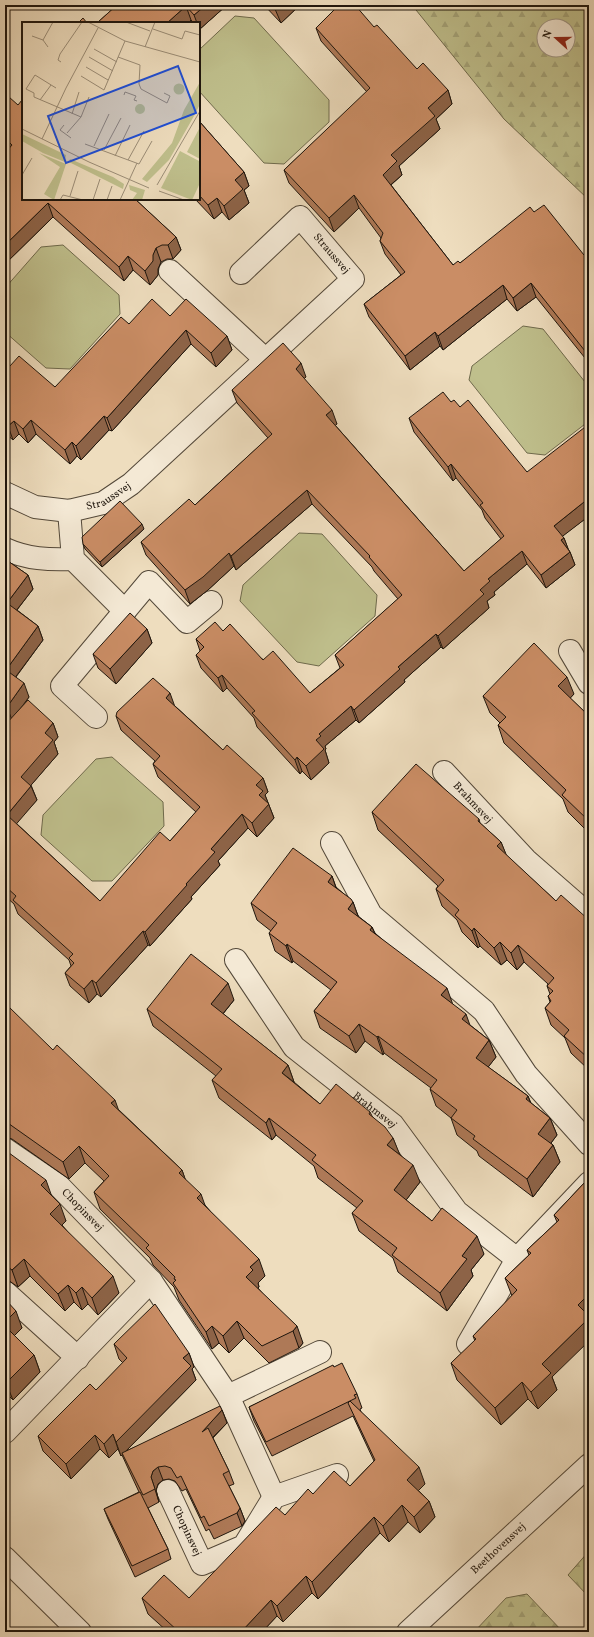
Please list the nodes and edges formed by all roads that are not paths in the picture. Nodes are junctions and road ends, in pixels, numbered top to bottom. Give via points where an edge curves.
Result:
1 (170, 271) dead end
2 (241, 273) dead end
3 (266, 360) junction
4 (5, 493) edge
5 (69, 511) junction
6 (5, 549) edge
7 (73, 559) junction
8 (211, 602) dead end
9 (125, 611) junction
10 (570, 651) dead end
11 (589, 683) edge
12 (96, 717) dead end
13 (444, 772) dead end
14 (332, 844) dead end
15 (589, 915) edge
16 (236, 960) dead end
17 (589, 1144) edge
18 (5, 1149) edge
19 (589, 1183) edge
20 (516, 1259) junction
21 (151, 1281) junction
22 (5, 1292) edge
23 (468, 1344) edge
24 (320, 1352) dead end
25 (78, 1358) junction
26 (228, 1396) junction
27 (5, 1432) edge
28 (589, 1465) edge
29 (337, 1475) edge
30 (168, 1491) dead end
31 (274, 1497) junction
32 (5, 1558) edge
33 (80, 1632) edge
34 (408, 1632) edge

1 - 3 street
2 - 3 street, Straussvej via 300,217 353,279
3 - 5 street, Straussvej via 131,484 103,503
4 - 5 street, Straussvej via 35,507
5 - 7 street, Straussvej
6 - 7 street via 28,557 50,560
7 - 9 street
8 - 9 street via 187,622 149,582
9 - 12 street via 62,686
10 - 11 street
13 - 15 street, Brahmsvej via 526,860
14 - 17 street via 371,915 484,1011 526,1074
16 - 20 street, Brahmsvej via 294,1047 393,1125 457,1212
18 - 21 street, Chopinsvej via 58,1186
19 - 20 street
20 - 23 street
21 - 25 street
21 - 26 street, Chopinsvej
22 - 25 street
24 - 26 street
25 - 27 street
26 - 31 street, Chopinsvej
28 - 34 street, Beethovensvej
29 - 31 street
30 - 31 street, Chopinsvej via 202,1564 244,1546
32 - 33 street

